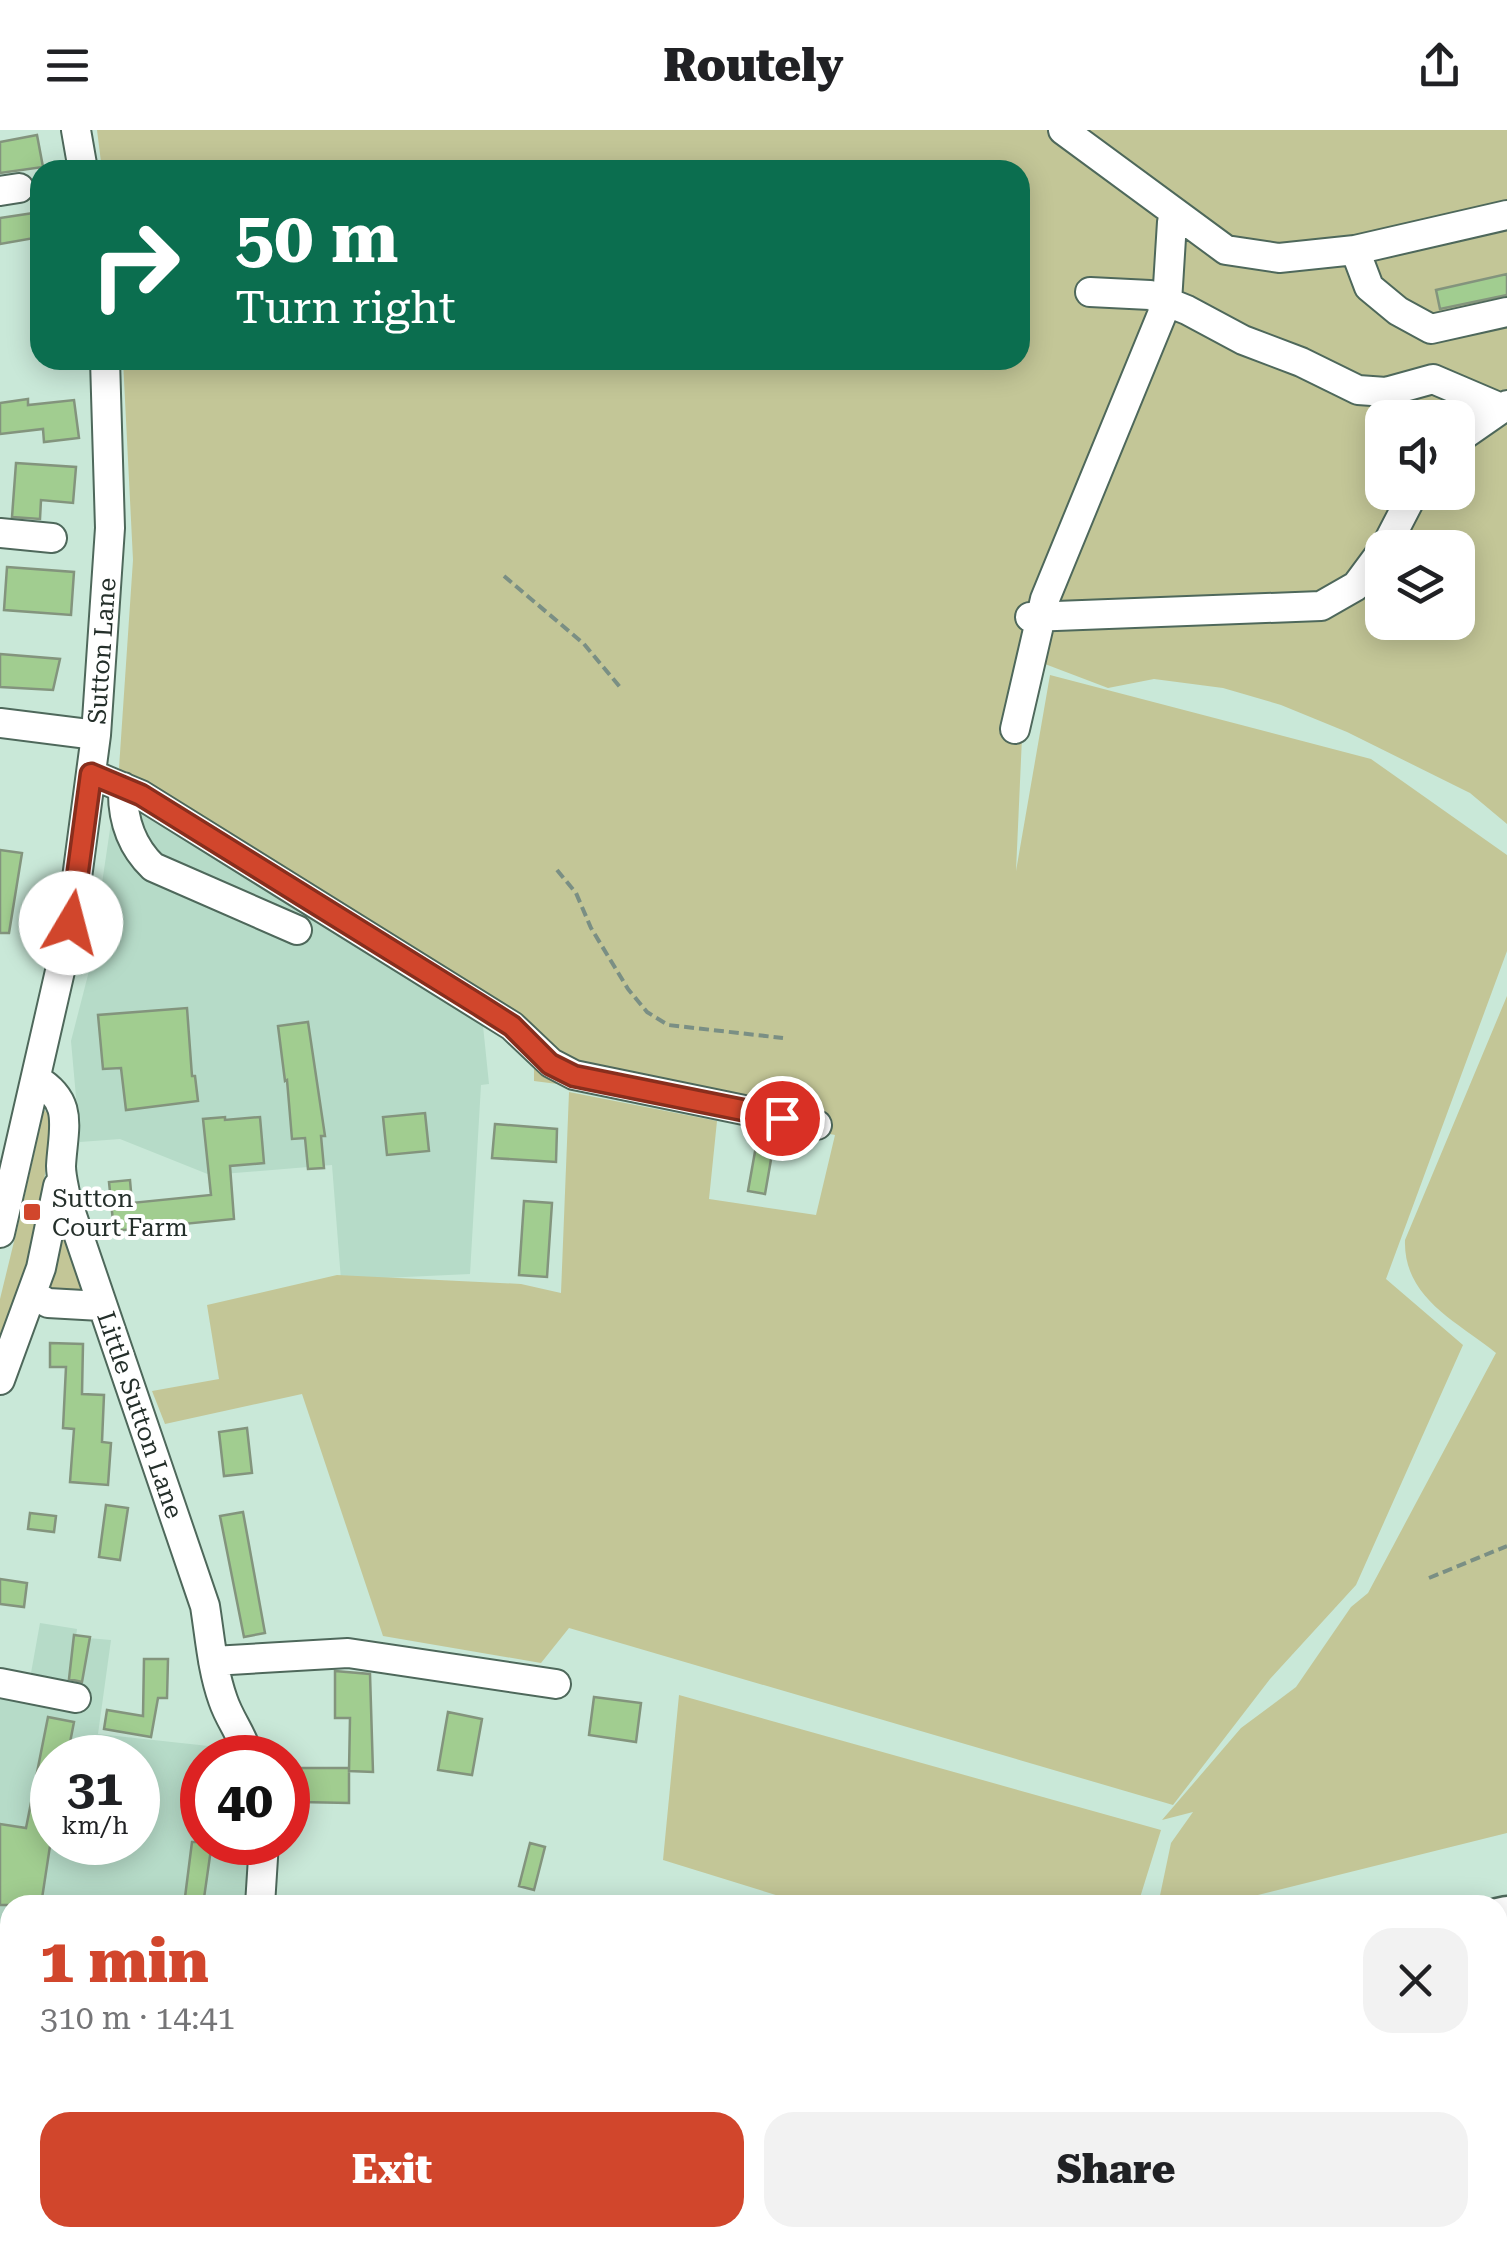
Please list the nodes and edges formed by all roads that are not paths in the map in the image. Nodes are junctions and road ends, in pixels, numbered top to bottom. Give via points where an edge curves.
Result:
1 (76, 130) edge
2 (1063, 130) edge
3 (81, 160) edge
4 (1507, 215) edge
5 (1172, 222) dead end
6 (1355, 250) junction
7 (1090, 292) dead end
8 (1167, 302) junction
9 (1507, 312) edge
10 (104, 370) edge
11 (1504, 407) edge
12 (1475, 427) edge
13 (0, 533) edge
14 (52, 538) dead end
15 (1365, 574) edge
16 (1035, 616) junction
17 (0, 723) edge
18 (1016, 728) dead end
19 (96, 735) junction
20 (91, 774) junction
21 (123, 787) junction
22 (296, 930) dead end
23 (36, 1079) junction
24 (817, 1125) dead end
25 (60, 1169) junction
26 (0, 1233) edge
27 (32, 1295) junction
28 (101, 1306) junction
29 (0, 1380) edge
30 (213, 1661) junction
31 (0, 1684) edge
32 (556, 1684) dead end
33 (76, 1698) dead end
34 (242, 1735) edge
35 (263, 1865) edge
36 (261, 1895) edge

1 - 3 street
2 - 6 street via 1226,250 1279,258
4 - 6 street
5 - 8 street
6 - 9 street via 1370,286 1430,329
7 - 8 street
8 - 11 street via 1358,390 1386,392 1434,379
8 - 16 street
10 - 19 street, Sutton Lane via 110,528
11 - 12 street
13 - 14 street
15 - 16 street via 1320,606
16 - 18 street
17 - 19 street
19 - 20 street, Sutton Lane
20 - 21 street
20 - 23 street, Sutton Lane via 71,923
21 - 22 street via 122,812 138,852 153,866
21 - 24 street via 512,1026 550,1064 574,1076
23 - 25 street, Little Sutton Lane via 63,1108
23 - 26 street, Sutton Lane
25 - 27 street
25 - 28 street, Little Sutton Lane
27 - 28 street via 48,1303
27 - 29 street
28 - 30 street, Little Sutton Lane via 206,1606
30 - 32 street via 348,1653
30 - 34 street, Little Sutton Lane
31 - 33 street
35 - 36 street

